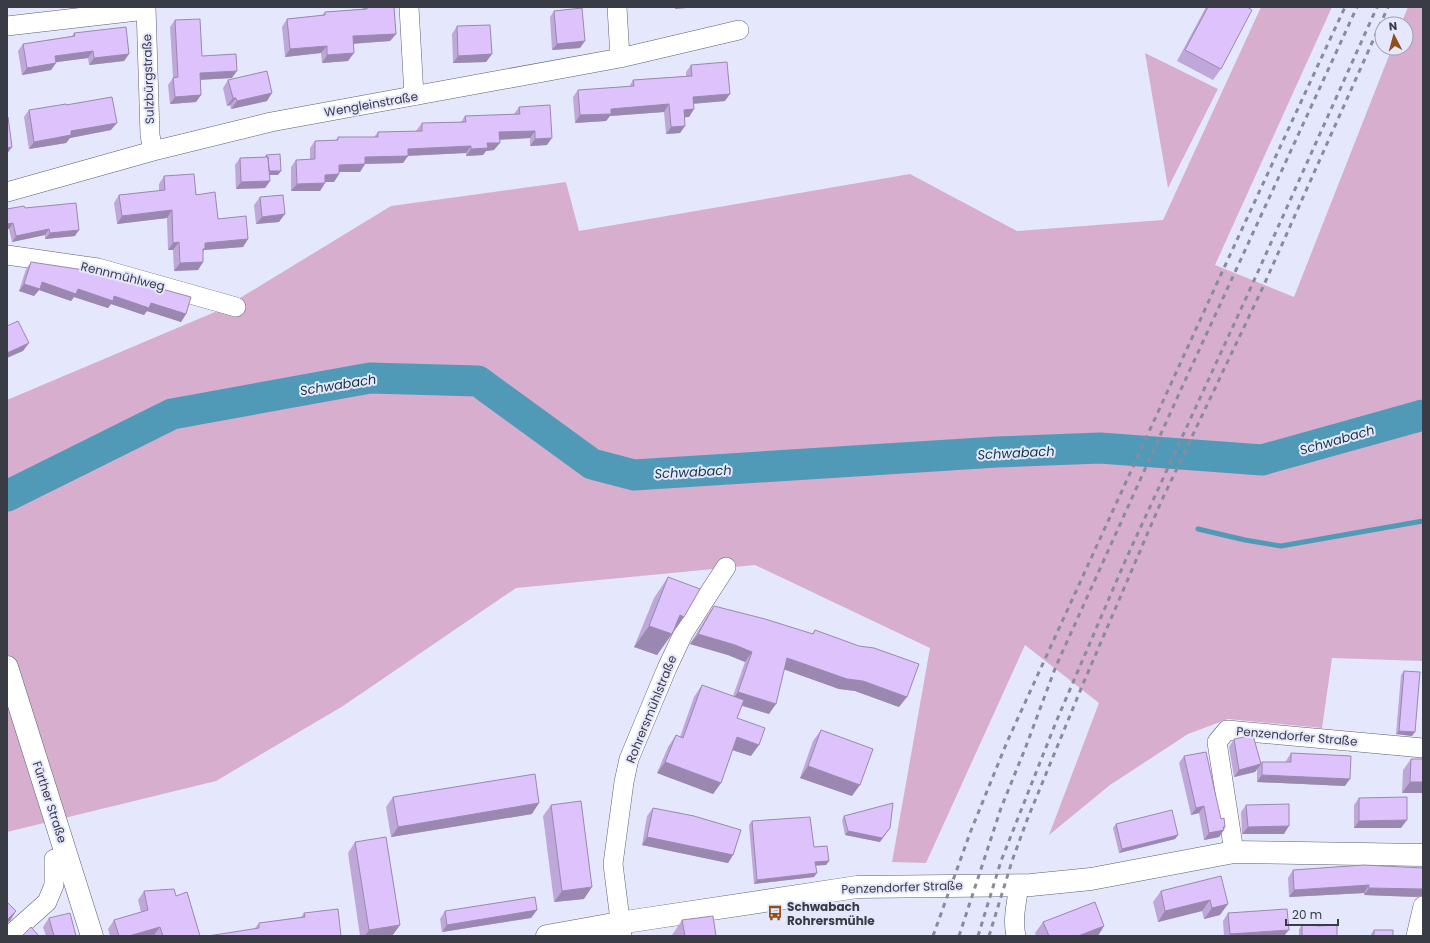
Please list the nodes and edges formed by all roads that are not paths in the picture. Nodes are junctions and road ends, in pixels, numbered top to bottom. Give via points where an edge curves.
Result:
1 (409, 7) edge
2 (618, 7) edge
3 (146, 8) edge
4 (7, 26) edge
5 (739, 30) dead end
6 (620, 58) junction
7 (414, 96) junction
8 (153, 151) junction
9 (7, 192) edge
10 (7, 255) edge
11 (236, 307) dead end
12 (726, 567) dead end
13 (7, 667) edge
14 (1423, 748) edge
15 (1234, 852) junction
16 (1423, 855) edge
17 (54, 859) dead end
18 (1019, 885) junction
19 (1423, 906) edge
20 (620, 930) edge
21 (9, 936) edge
22 (92, 936) edge
23 (547, 936) edge
24 (1016, 936) edge
25 (1416, 936) edge

1 - 7 street
2 - 6 street
3 - 4 street
3 - 8 street, Sulzbürgstraße via 150,135
5 - 6 street, Wengleinstraße
6 - 7 street, Wengleinstraße
7 - 8 street, Wengleinstraße via 271,122
8 - 9 street, Wengleinstraße
10 - 11 street, Rennmühlweg via 98,268
12 - 20 street, Rohrersmühlstraße via 684,632 629,759 613,864
13 - 22 main road, Fürther Straße
14 - 15 street, Penzendorfer Straße via 1227,730 1217,742
15 - 16 main road, Penzendorfer Straße
15 - 18 main road, Penzendorfer Straße via 1091,879
17 - 21 street via 54,885 47,902
18 - 20 main road, Penzendorfer Straße via 857,887
18 - 24 street via 1015,911
19 - 25 street
20 - 23 main road, Penzendorfer Straße

